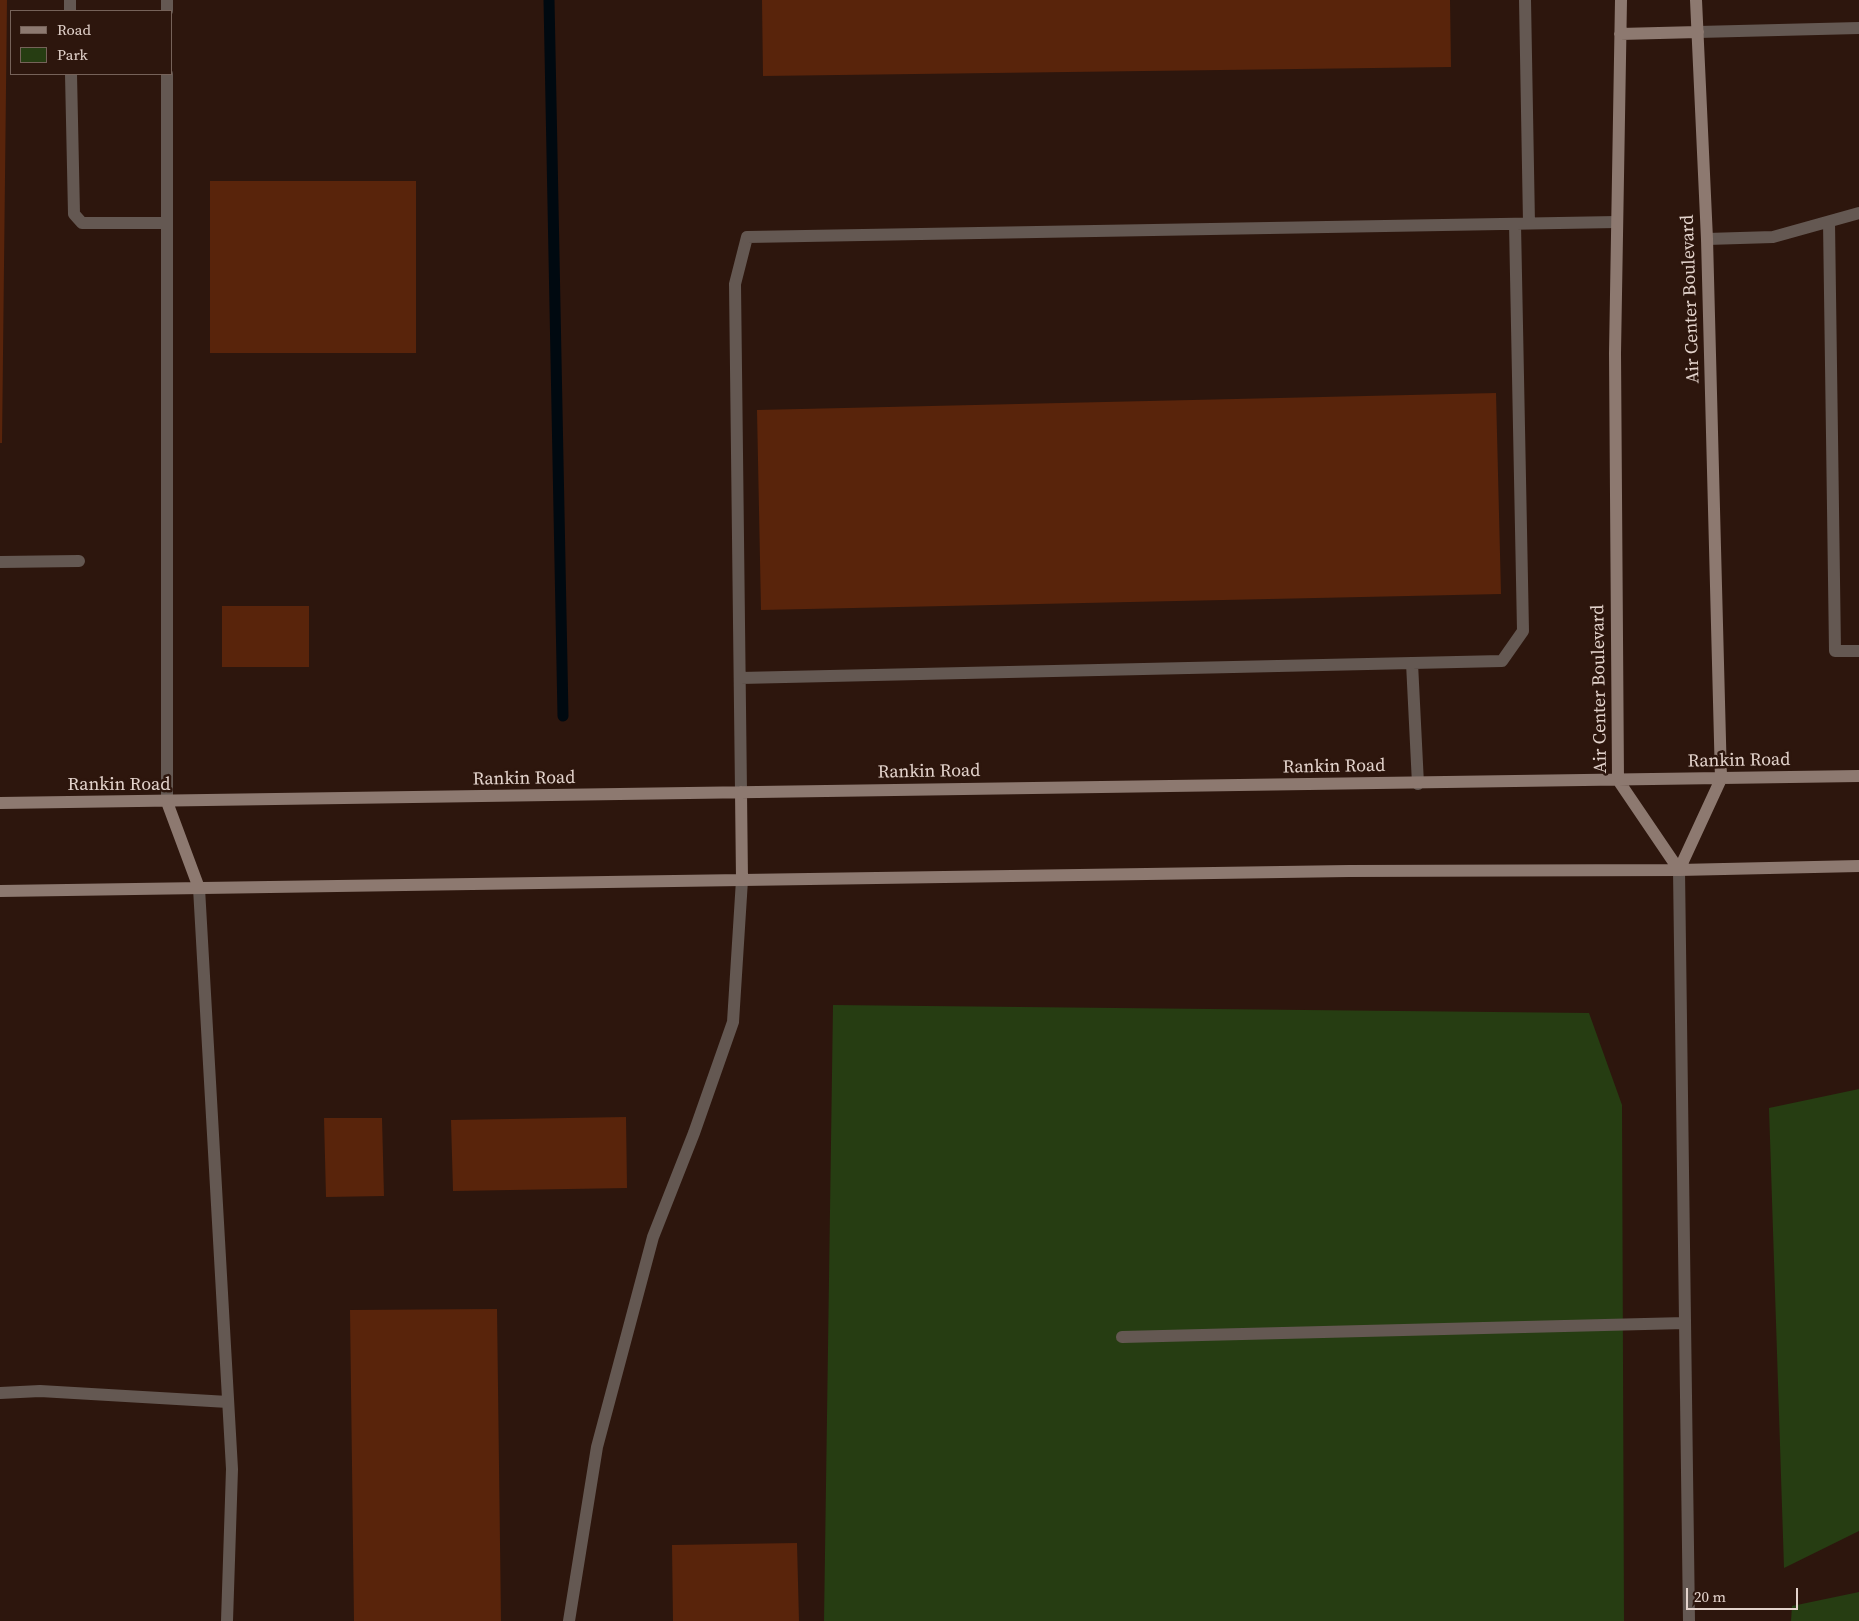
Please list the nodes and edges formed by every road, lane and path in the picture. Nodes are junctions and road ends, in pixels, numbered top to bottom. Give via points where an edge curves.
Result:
1 (1525, 0) edge
2 (1621, 0) edge
3 (1696, 0) edge
4 (1859, 28) edge
5 (1698, 32) junction
6 (1620, 34) junction
7 (71, 75) edge
8 (166, 75) edge
9 (1859, 212) edge
10 (1617, 222) junction
11 (1829, 222) junction
12 (166, 223) junction
13 (1529, 223) junction
14 (1515, 224) junction
15 (1707, 239) junction
16 (79, 561) dead end
17 (0, 562) edge
18 (1859, 650) edge
19 (1412, 663) junction
20 (740, 678) junction
21 (1859, 776) edge
22 (1721, 778) junction
23 (1618, 780) junction
24 (1418, 784) junction
25 (741, 792) junction
26 (167, 802) junction
27 (0, 804) edge
28 (1859, 866) edge
29 (1679, 870) junction
30 (742, 880) junction
31 (199, 888) junction
32 (0, 891) edge
33 (1685, 1323) junction
34 (1122, 1337) dead end
35 (0, 1393) edge
36 (228, 1402) junction
37 (227, 1621) edge
38 (569, 1621) edge
39 (1690, 1621) edge

1 - 13 lane
2 - 6 main road, Air Center Boulevard
3 - 5 main road, Air Center Boulevard
4 - 5 lane
5 - 6 main road
5 - 15 main road, Air Center Boulevard
6 - 10 main road, Air Center Boulevard
7 - 12 lane via 74,214 82,223
8 - 12 lane
9 - 11 lane
10 - 13 lane
10 - 23 main road, Air Center Boulevard
11 - 15 lane via 1773,237
11 - 18 lane via 1834,651
12 - 26 lane
13 - 14 lane
14 - 19 lane via 1523,631 1502,661
14 - 20 lane via 747,237 735,284
15 - 22 main road, Air Center Boulevard
16 - 17 lane
19 - 20 lane
19 - 24 lane
20 - 25 lane
21 - 22 main road, Rankin Road
22 - 23 main road, Rankin Road
22 - 29 main road, Air Center Boulevard
23 - 24 main road, Rankin Road
23 - 29 main road, Air Center Boulevard
24 - 25 main road, Rankin Road
25 - 26 main road, Rankin Road
25 - 30 main road
26 - 27 main road, Rankin Road
26 - 31 main road
28 - 29 main road
29 - 30 main road
29 - 33 lane
30 - 31 main road
30 - 38 lane via 733,1022 653,1237 597,1448
31 - 32 main road
31 - 36 lane
33 - 34 lane
33 - 39 lane
35 - 36 lane via 40,1391
36 - 37 lane via 232,1469

